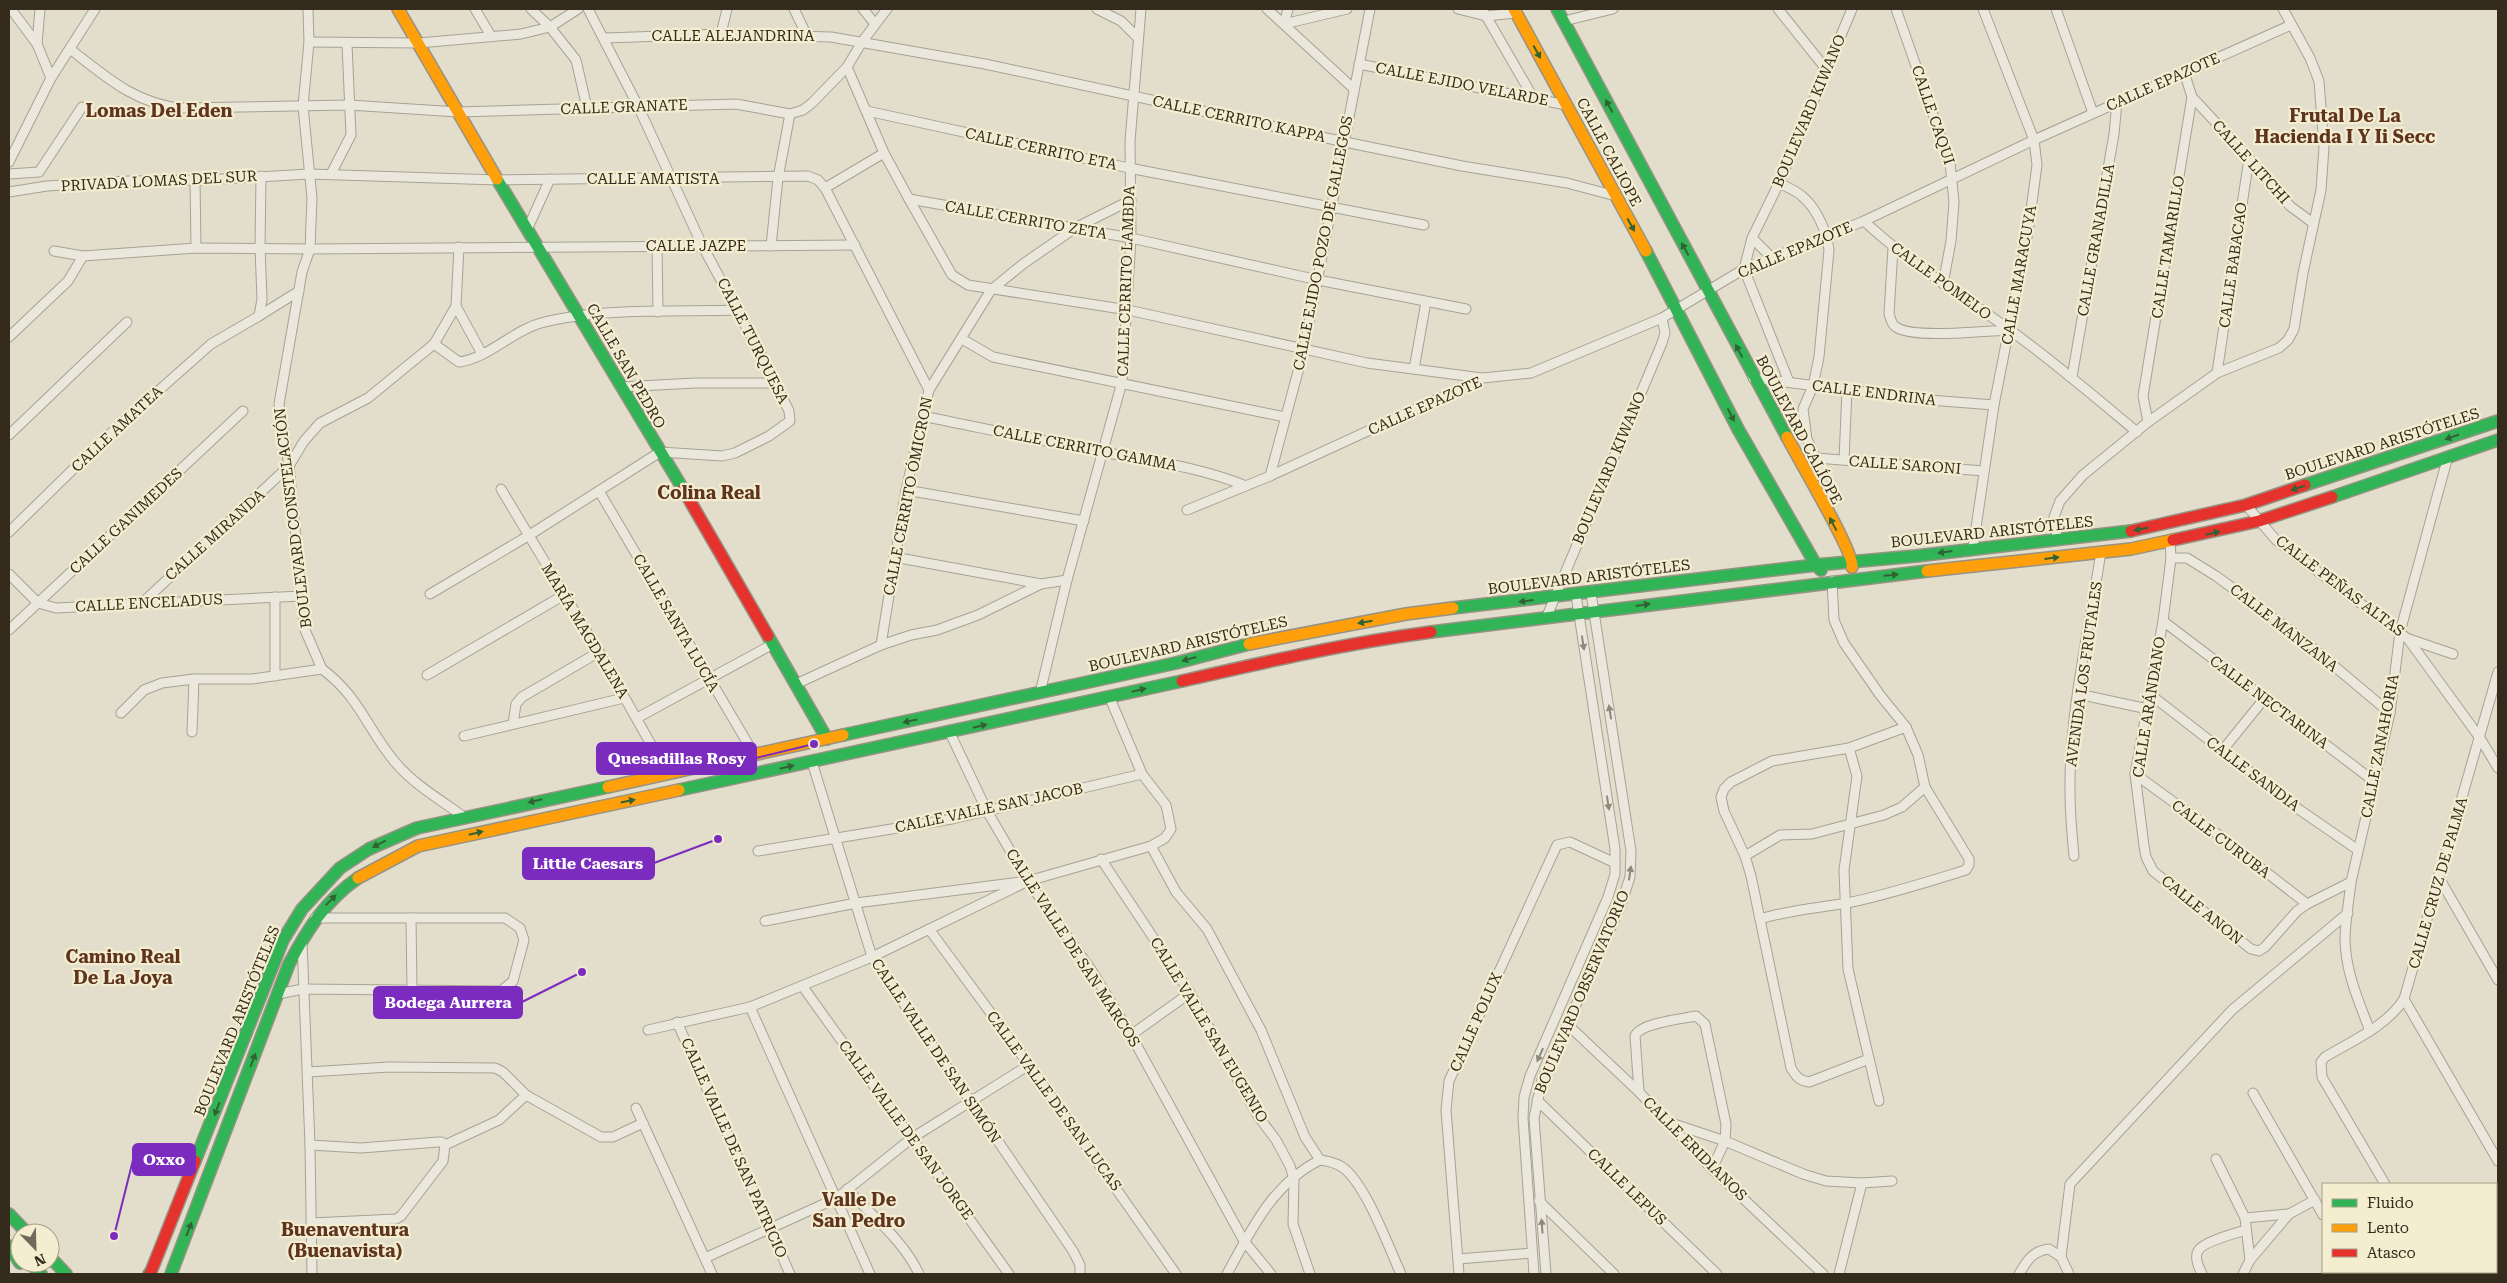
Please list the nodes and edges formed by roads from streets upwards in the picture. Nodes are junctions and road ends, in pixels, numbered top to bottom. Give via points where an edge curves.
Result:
1 (12, 9) edge
2 (40, 9) edge
3 (95, 9) edge
4 (308, 9) edge
5 (398, 9) edge
6 (475, 9) edge
7 (531, 9) edge
8 (578, 9) edge
9 (588, 9) edge
10 (727, 9) edge
11 (794, 9) edge
12 (862, 9) edge
13 (887, 9) edge
14 (1097, 9) edge
15 (1141, 9) edge
16 (1267, 9) edge
17 (1288, 9) edge
18 (1346, 9) edge
19 (1370, 9) edge
20 (1458, 9) edge
21 (1557, 9) edge
22 (1614, 9) edge
23 (1778, 9) edge
24 (1852, 9) edge
25 (1888, 9) edge
26 (1983, 9) edge
27 (2056, 9) edge
28 (2283, 9) edge
29 (1515, 11) edge
30 (1896, 11) edge
31 (1484, 12) edge
32 (1564, 21) junction
33 (875, 24) junction
34 (1284, 24) junction
35 (2292, 25) junction
36 (550, 26) junction
37 (721, 34) junction
38 (491, 36) junction
39 (807, 36) junction
40 (1137, 37) junction
41 (604, 38) junction
42 (309, 42) junction
43 (862, 42) junction
44 (419, 43) junction
45 (37, 44) junction
46 (347, 44) junction
47 (70, 49) junction
48 (1359, 64) junction
49 (847, 67) junction
50 (1826, 69) junction
51 (2184, 72) junction
52 (51, 78) junction
53 (1354, 89) junction
54 (1134, 96) junction
55 (2192, 97) junction
56 (1534, 99) junction
57 (2117, 102) junction
58 (349, 105) junction
59 (1566, 105) junction
60 (303, 106) junction
61 (638, 106) junction
62 (82, 107) dead end
63 (587, 108) junction
64 (867, 111) junction
65 (458, 112) junction
66 (790, 114) junction
67 (2093, 114) junction
68 (2034, 140) junction
69 (1345, 142) junction
70 (884, 153) junction
71 (2249, 158) junction
72 (9, 162) edge
73 (1129, 168) junction
74 (39, 172) junction
75 (9, 174) edge
76 (309, 174) junction
77 (331, 174) junction
78 (261, 176) junction
79 (670, 178) junction
80 (778, 178) junction
81 (1952, 178) junction
82 (550, 179) junction
83 (195, 180) junction
84 (498, 180) junction
85 (1779, 183) junction
86 (825, 188) junction
87 (30, 189) junction
88 (9, 192) edge
89 (1616, 196) junction
90 (908, 199) junction
91 (1131, 200) junction
92 (1333, 208) junction
93 (1864, 221) junction
94 (2313, 223) junction
95 (1424, 225) dead end
96 (1074, 228) junction
97 (527, 230) junction
98 (1827, 237) junction
99 (1131, 238) junction
100 (1752, 238) junction
101 (657, 245) junction
102 (702, 245) junction
103 (855, 245) junction
104 (771, 246) junction
105 (260, 247) junction
106 (459, 247) junction
107 (538, 247) junction
108 (196, 248) junction
109 (1893, 248) junction
110 (310, 249) junction
111 (54, 250) dead end
112 (83, 256) junction
113 (1772, 258) junction
114 (1744, 269) junction
115 (1318, 280) junction
116 (1943, 284) junction
117 (991, 290) junction
118 (299, 291) junction
119 (1708, 292) junction
120 (1426, 302) junction
121 (456, 306) junction
122 (1466, 309) dead end
123 (1678, 309) junction
124 (738, 310) junction
125 (1128, 310) junction
126 (658, 312) junction
127 (579, 315) junction
128 (259, 316) junction
129 (1662, 318) junction
130 (127, 322) dead end
131 (2009, 330) junction
132 (9, 337) edge
133 (962, 339) junction
134 (434, 344) junction
135 (1304, 349) junction
136 (482, 354) junction
137 (1414, 369) junction
138 (2217, 373) junction
139 (2072, 377) junction
140 (1483, 378) junction
141 (1753, 378) junction
142 (1122, 382) junction
143 (1789, 382) junction
144 (774, 383) junction
145 (1813, 386) junction
146 (620, 387) junction
147 (929, 390) junction
148 (1847, 390) junction
149 (1994, 405) junction
150 (243, 411) dead end
151 (922, 416) junction
152 (1285, 418) junction
153 (2498, 421) edge
154 (2148, 422) junction
155 (2137, 432) junction
156 (9, 434) edge
157 (2498, 440) edge
158 (660, 452) junction
159 (1104, 452) junction
160 (1816, 458) junction
161 (1798, 460) junction
162 (1844, 460) junction
163 (2447, 460) junction
164 (289, 466) junction
165 (1984, 471) junction
166 (1270, 476) junction
167 (1246, 486) junction
168 (500, 489) dead end
169 (906, 490) junction
170 (599, 491) junction
171 (2246, 505) junction
172 (1187, 510) dead end
173 (1084, 521) junction
174 (2259, 521) junction
175 (9, 532) edge
176 (528, 536) junction
177 (2057, 538) junction
178 (2170, 541) junction
179 (1843, 542) junction
180 (1973, 548) junction
181 (2101, 552) junction
182 (1916, 556) junction
183 (894, 557) junction
184 (2171, 558) junction
185 (1853, 562) junction
186 (1816, 565) junction
187 (9, 574) edge
188 (1067, 580) junction
189 (1830, 580) junction
190 (1041, 584) junction
191 (1591, 593) junction
192 (430, 594) dead end
193 (564, 595) junction
194 (1576, 595) junction
195 (302, 596) junction
196 (275, 597) junction
197 (1554, 597) junction
198 (38, 603) junction
199 (141, 604) junction
200 (1594, 611) junction
201 (1578, 613) junction
202 (1547, 616) junction
203 (2163, 621) junction
204 (9, 630) edge
205 (2400, 632) junction
206 (2408, 638) junction
207 (773, 644) junction
208 (881, 645) junction
209 (599, 652) junction
210 (2453, 654) dead end
211 (322, 669) junction
212 (2498, 672) edge
213 (427, 675) dead end
214 (274, 676) junction
215 (709, 678) junction
216 (194, 680) junction
217 (796, 684) junction
218 (1040, 693) junction
219 (2078, 694) junction
220 (2151, 695) junction
221 (1109, 696) junction
222 (624, 698) junction
223 (2264, 699) junction
224 (2148, 709) junction
225 (121, 713) dead end
226 (2390, 713) junction
227 (946, 714) junction
228 (637, 718) junction
229 (513, 724) junction
230 (1906, 727) junction
231 (192, 732) dead end
232 (950, 733) junction
233 (464, 736) dead end
234 (2480, 738) junction
235 (827, 739) junction
236 (1850, 748) junction
237 (2222, 751) junction
238 (754, 754) junction
239 (812, 762) junction
240 (2498, 768) edge
241 (667, 773) junction
242 (1142, 774) junction
243 (2135, 774) junction
244 (2375, 782) junction
245 (1925, 787) junction
246 (583, 790) junction
247 (580, 810) junction
248 (987, 811) junction
249 (464, 817) junction
250 (1850, 824) junction
251 (834, 838) junction
252 (1151, 846) junction
253 (2358, 850) junction
254 (758, 851) dead end
255 (1745, 856) junction
256 (2074, 856) dead end
257 (1101, 859) junction
258 (1615, 863) junction
259 (2153, 870) joint
260 (2438, 876) junction
261 (1028, 881) junction
262 (2351, 882) junction
263 (1608, 897) junction
264 (856, 903) junction
265 (1847, 903) junction
266 (2306, 904) junction
267 (1622, 905) junction
268 (2348, 913) junction
269 (315, 918) junction
270 (411, 918) junction
271 (1760, 919) junction
272 (765, 921) dead end
273 (929, 930) junction
274 (302, 939) junction
275 (872, 957) junction
276 (2498, 980) edge
277 (803, 987) junction
278 (303, 989) junction
279 (412, 990) junction
280 (1190, 993) junction
281 (278, 994) junction
282 (2404, 999) junction
283 (750, 1007) junction
284 (677, 1022) junction
285 (1568, 1025) junction
286 (648, 1030) dead end
287 (2370, 1031) junction
288 (1131, 1035) junction
289 (1869, 1059) junction
290 (1029, 1065) junction
291 (308, 1072) junction
292 (1639, 1092) junction
293 (2253, 1092) dead end
294 (526, 1095) junction
295 (1536, 1100) junction
296 (1879, 1101) dead end
297 (970, 1102) junction
298 (636, 1108) dead end
299 (643, 1122) junction
300 (1669, 1122) junction
301 (912, 1138) junction
302 (1725, 1141) junction
303 (310, 1145) junction
304 (445, 1145) junction
305 (2216, 1159) dead end
306 (1320, 1160) junction
307 (2498, 1161) edge
308 (1712, 1169) junction
309 (1294, 1179) junction
310 (1892, 1181) dead end
311 (1862, 1183) junction
312 (2384, 1183) edge
313 (847, 1189) junction
314 (1528, 1190) junction
315 (837, 1198) junction
316 (2315, 1200) junction
317 (1541, 1203) junction
318 (2322, 1213) edge
319 (2290, 1214) junction
320 (2245, 1218) junction
321 (311, 1223) junction
322 (770, 1229) junction
323 (2246, 1230) junction
324 (1244, 1241) junction
325 (1532, 1253) junction
326 (2061, 1256) junction
327 (705, 1258) junction
328 (1458, 1259) junction
329 (2250, 1260) junction
330 (1080, 1270) edge
331 (150, 1274) edge
332 (171, 1274) edge
333 (312, 1274) edge
334 (712, 1274) edge
335 (790, 1274) edge
336 (870, 1274) edge
337 (919, 1274) edge
338 (1009, 1274) edge
339 (1176, 1274) edge
340 (1227, 1274) edge
341 (1270, 1274) edge
342 (1310, 1274) edge
343 (1401, 1274) edge
344 (1459, 1274) edge
345 (1534, 1274) edge
346 (1546, 1274) edge
347 (1614, 1274) edge
348 (1716, 1274) edge
349 (1822, 1274) edge
350 (1839, 1274) edge
351 (2019, 1274) edge
352 (2069, 1274) edge
353 (2202, 1274) edge
354 (2243, 1274) edge

1 - 45 street
2 - 45 street
3 - 47 street
4 - 42 street, BOULEVARD CONSTELACIÓN
5 - 44 street, CALLE SAN PEDRO
6 - 38 street
7 - 36 street
8 - 36 street
9 - 41 street, CALLE TURQUESA
10 - 37 street
11 - 39 street
12 - 33 street
13 - 33 street
14 - 40 street via 1121,21
15 - 40 street, CALLE CERRITO LAMBDA
16 - 34 street
17 - 34 street
18 - 34 street
19 - 48 street, CALLE EJIDO POZO DE GALLEGOS
20 - 31 street
21 - 32 street, CALLE CALIOPE
22 - 32 street
23 - 50 street
24 - 50 street, BOULEVARD KIWANO
25 - 30 street
26 - 68 street, CALLE MARACUYA
27 - 67 street
28 - 35 street
29 - 31 street
29 -> 59 street, CALLE CALIOPE
30 - 81 street, CALLE CAQUI via 1947,151
31 - 56 street
119 -> 32 street, CALLE CALIOPE
33 - 43 street
34 - 53 street
35 - 51 street, CALLE EPAZOTE
35 - 94 street via 2315,69 2320,93 2323,173
36 - 38 street via 532,32
36 - 63 street via 576,60
37 - 39 street, CALLE ALEJANDRINA
37 - 41 street, CALLE ALEJANDRINA
38 - 44 street
39 - 43 street, CALLE ALEJANDRINA
40 - 54 street, CALLE CERRITO LAMBDA
41 - 61 street, CALLE TURQUESA
42 - 46 street
42 - 60 street, BOULEVARD CONSTELACIÓN
43 - 49 street
43 - 54 street, CALLE CERRITO KAPPA
44 - 46 street
44 - 65 street, CALLE SAN PEDRO
45 - 52 street
46 - 58 street
47 - 52 street
47 - 60 street, CALLE GRANATE via 127,92 164,107
48 - 53 street, CALLE EJIDO POZO DE GALLEGOS
48 - 56 street, CALLE EJIDO VELARDE
49 - 64 street
49 - 66 street via 812,103
50 - 85 street, BOULEVARD KIWANO
51 - 55 street, CALLE TAMARILLO
51 - 57 street, CALLE EPAZOTE
52 - 72 street
53 - 69 street, CALLE EJIDO POZO DE GALLEGOS
54 - 69 street, CALLE CERRITO KAPPA
54 - 73 street, CALLE CERRITO LAMBDA
55 - 71 street, CALLE LITCHI
55 - 154 street, CALLE TAMARILLO via 2143,396
56 - 59 street, CALLE EJIDO VELARDE
57 - 67 street, CALLE EPAZOTE
57 - 139 street, CALLE GRANADILLA
58 - 60 street, CALLE GRANATE
58 - 65 street, CALLE GRANATE
58 - 77 street via 351,135
59 - 89 street, CALLE CALIOPE
60 - 76 street, BOULEVARD CONSTELACIÓN
61 - 63 street, CALLE GRANATE
61 - 66 street, CALLE GRANATE via 736,104
61 - 79 street, CALLE TURQUESA
62 - 74 street
63 - 65 street, CALLE GRANATE
64 - 70 street
64 - 73 street, CALLE CERRITO ETA
65 - 84 street, CALLE SAN PEDRO
66 - 80 street
67 - 68 street, CALLE EPAZOTE
68 - 81 street, CALLE EPAZOTE
68 - 131 street, CALLE MARACUYA via 2037,165
69 - 89 street, CALLE CERRITO KAPPA via 1568,183
69 - 92 street, CALLE EJIDO POZO DE GALLEGOS
70 - 86 street
70 - 90 street
71 - 94 street, CALLE LITCHI via 2290,206
71 - 138 street, CALLE BABACAO
73 - 91 street, CALLE CERRITO LAMBDA
73 - 92 street, CALLE CERRITO ETA
74 - 75 street
74 - 87 street
76 - 77 street, PRIVADA LOMAS DEL SUR
76 - 78 street, PRIVADA LOMAS DEL SUR
76 - 110 street, BOULEVARD CONSTELACIÓN via 312,198
77 - 84 street, CALLE AMATISTA
78 - 83 street, PRIVADA LOMAS DEL SUR
78 - 105 street
79 - 80 street, CALLE AMATISTA
79 - 82 street, CALLE AMATISTA
79 - 102 street, CALLE TURQUESA
80 - 86 street, CALLE AMATISTA via 808,176
80 - 104 street
81 - 93 street, CALLE EPAZOTE
81 - 116 street, CALLE CAQUI via 1951,241
82 - 84 street, CALLE AMATISTA
82 - 97 street
83 - 87 street, PRIVADA LOMAS DEL SUR via 129,181
83 - 108 street
84 - 97 street, CALLE SAN PEDRO
85 - 98 street via 1803,197
85 - 100 street, BOULEVARD KIWANO
86 - 103 street
87 - 88 street, PRIVADA LOMAS DEL SUR
89 -> 123 street, CALLE CALIOPE
90 - 96 street, CALLE CERRITO ZETA
90 - 117 street via 952,275 968,285
91 - 96 street, CALLE CERRITO ÓMICRON
91 - 99 street, CALLE CERRITO LAMBDA
92 - 95 street, CALLE CERRITO ETA
92 - 115 street, CALLE EJIDO POZO DE GALLEGOS
93 - 98 street, CALLE EPAZOTE
93 - 109 street, CALLE POMELO
94 - 138 street via 2291,336 2279,348
96 - 99 street, CALLE CERRITO ZETA
96 - 117 street, CALLE CERRITO ÓMICRON
97 - 107 street, CALLE SAN PEDRO
98 - 113 street, CALLE EPAZOTE
98 - 145 street via 1829,250 1821,340
99 - 115 street, CALLE CERRITO ZETA
99 - 125 street, CALLE CERRITO LAMBDA
100 - 113 street
100 - 114 street, BOULEVARD KIWANO
101 - 102 street, CALLE JAZPE
101 - 107 street, CALLE JAZPE
101 - 126 street
102 - 104 street, CALLE JAZPE
102 - 124 street, CALLE TURQUESA
103 - 104 street, CALLE JAZPE
103 - 147 street
105 - 108 street, CALLE JAZPE
105 - 110 street, CALLE JAZPE
105 - 128 street via 262,299
106 - 107 street, CALLE JAZPE
106 - 110 street, CALLE JAZPE
106 - 121 street
107 - 127 street, CALLE SAN PEDRO
108 - 112 street, CALLE JAZPE
109 - 116 street, CALLE POMELO
109 - 131 street via 1890,314 1896,327 1923,334
110 - 118 street, BOULEVARD CONSTELACIÓN
111 - 112 street, CALLE JAZPE
112 - 132 street via 68,281
113 - 114 street, CALLE EPAZOTE
114 - 119 street, CALLE EPAZOTE
114 - 143 street
115 - 120 street, CALLE CERRITO ZETA
115 - 135 street, CALLE EJIDO POZO DE GALLEGOS
116 - 131 street, CALLE POMELO
117 - 125 street
117 - 133 street, CALLE CERRITO ÓMICRON
118 - 128 street, CALLE AMATEA
118 - 164 street, BOULEVARD CONSTELACIÓN via 279,404
119 - 123 street, CALLE EPAZOTE
141 -> 119 street, BOULEVARD CALÍOPE
120 - 122 street, CALLE CERRITO ZETA
120 - 137 street
121 - 134 street
121 - 136 street
123 - 129 street, CALLE EPAZOTE
123 -> 186 street via 1738,429
124 - 126 street
124 - 144 street, CALLE TURQUESA
125 - 135 street
125 - 142 street, CALLE CERRITO LAMBDA
126 - 127 street
127 - 136 street via 520,330
127 - 146 street, CALLE SAN PEDRO
128 - 175 street, CALLE AMATEA via 211,344 103,440
129 - 140 street, CALLE EPAZOTE via 1531,373
129 - 197 street, BOULEVARD KIWANO via 1665,333 1662,343
130 - 156 street
131 - 139 street, CALLE POMELO
131 - 149 street, CALLE MARACUYA
133 - 142 street via 993,357
133 - 147 street, CALLE CERRITO ÓMICRON
134 - 136 street via 459,362
134 - 164 street, CALLE MIRANDA via 368,398 320,423
135 - 137 street via 1367,363
135 - 152 street, CALLE EJIDO POZO DE GALLEGOS
137 - 140 street
138 - 154 street
139 - 155 street, CALLE POMELO
140 - 166 street, CALLE EPAZOTE
141 - 143 street, CALLE ENDRINA
141 - 161 street, BOULEVARD CALÍOPE
142 - 152 street
142 - 159 street, CALLE CERRITO LAMBDA
143 - 145 street, CALLE ENDRINA
144 - 146 street
144 - 158 street, CALLE TURQUESA via 789,411 790,421 769,436 722,456
145 - 148 street, CALLE ENDRINA
145 - 160 street via 1804,418 1807,439
146 - 158 street, CALLE SAN PEDRO
147 - 151 street, CALLE CERRITO ÓMICRON
148 - 149 street, CALLE ENDRINA
148 - 162 street
149 - 165 street, CALLE MARACUYA
150 - 198 street, CALLE GANIMEDES
151 - 159 street, CALLE CERRITO GAMMA
151 - 169 street, CALLE CERRITO ÓMICRON
152 - 166 street, CALLE EJIDO POZO DE GALLEGOS
153 -> 171 street, BOULEVARD ARISTÓTELES
154 - 155 street
155 - 177 street via 2083,474 2060,501 2054,517
157 - 163 street, BOULEVARD ARISTÓTELES
158 - 170 street
158 - 207 street, CALLE SAN PEDRO
159 - 167 street, CALLE CERRITO GAMMA via 1153,459 1221,476
159 - 173 street, CALLE CERRITO LAMBDA
160 - 161 street, CALLE SARONI
160 - 162 street, CALLE SARONI
179 -> 161 street, BOULEVARD CALÍOPE
162 - 165 street, CALLE SARONI
163 - 174 street, BOULEVARD ARISTÓTELES
163 - 205 street, CALLE ZANAHORIA
164 - 195 street, BOULEVARD CONSTELACIÓN
164 - 199 street, CALLE MIRANDA
165 - 180 street, CALLE MARACUYA
166 - 167 street, CALLE EPAZOTE
167 - 172 street, CALLE EPAZOTE
168 - 176 street, MARÍA MAGDALENA
169 - 173 street
169 - 183 street, CALLE CERRITO ÓMICRON
170 - 176 street
170 - 215 street, CALLE SANTA LUCÍA
171 - 174 street, CALLE PEÑAS ALTAS
171 -> 177 street, BOULEVARD ARISTÓTELES via 2128,531
173 - 188 street, CALLE CERRITO LAMBDA
178 -> 174 street, BOULEVARD ARISTÓTELES
174 - 205 street, CALLE PEÑAS ALTAS via 2276,540
176 - 192 street
176 - 193 street, MARÍA MAGDALENA
177 - 180 street, BOULEVARD ARISTÓTELES
178 - 181 street, BOULEVARD ARISTÓTELES
178 - 184 street, CALLE ARÁNDANO
179 - 182 street via 1858,554 1911,551
179 - 185 street, BOULEVARD CALÍOPE
180 -> 182 street, BOULEVARD ARISTÓTELES
189 -> 181 street, BOULEVARD ARISTÓTELES
181 - 219 street, AVENIDA LOS FRUTALES
182 - 185 street, BOULEVARD ARISTÓTELES
183 - 190 street
183 - 208 street, CALLE CERRITO ÓMICRON
184 - 203 street, CALLE ARÁNDANO
184 - 226 street, CALLE MANZANA via 2187,558 2216,576 2302,639
185 - 186 street, BOULEVARD ARISTÓTELES
185 - 189 street via 1851,569
186 - 189 street via 1828,574
186 - 191 street, BOULEVARD ARISTÓTELES
187 - 198 street
188 - 190 street
188 - 218 street, CALLE CERRITO LAMBDA
200 -> 189 street, BOULEVARD ARISTÓTELES
189 - 230 street via 1834,620 1844,643
190 - 208 street via 978,615
191 - 194 street, BOULEVARD ARISTÓTELES
191 - 200 street, BOULEVARD OBSERVATORIO
193 - 209 street, MARÍA MAGDALENA
193 - 213 street
194 - 197 street, BOULEVARD ARISTÓTELES
194 - 201 street, BOULEVARD OBSERVATORIO
195 - 196 street, CALLE ENCELADUS
195 - 211 street, BOULEVARD CONSTELACIÓN via 305,630
196 - 199 street, CALLE ENCELADUS
196 - 214 street
197 - 202 street, BOULEVARD KIWANO
197 -> 218 street, BOULEVARD ARISTÓTELES via 1406,614 1303,633
198 - 199 street, CALLE ENCELADUS via 56,608
198 - 204 street, CALLE GANIMEDES
200 - 201 street, BOULEVARD ARISTÓTELES
267 -> 200 street, BOULEVARD OBSERVATORIO via 1630,877 1632,851
201 - 202 street, BOULEVARD ARISTÓTELES
201 -> 258 street, BOULEVARD OBSERVATORIO
221 -> 202 street, BOULEVARD ARISTÓTELES via 1339,646
203 - 220 street, CALLE ARÁNDANO
203 - 223 street, CALLE NECTARINA
205 - 206 street, CALLE PEÑAS ALTAS
205 - 226 street, CALLE ZANAHORIA
206 - 210 street
206 - 234 street, CALLE PEÑAS ALTAS
207 - 215 street
207 - 217 street, CALLE SAN PEDRO
208 - 217 street
209 - 222 street, MARÍA MAGDALENA
209 - 229 street via 522,697 516,704
211 - 214 street
211 - 249 street via 349,693 403,772
212 - 234 street, CALLE CRUZ DE PALMA
214 - 216 street
215 - 228 street
215 - 238 street, CALLE SANTA LUCÍA
216 - 225 street via 152,686
216 - 231 street
217 - 235 street, CALLE SAN PEDRO
218 - 227 street, BOULEVARD ARISTÓTELES
219 - 224 street
219 - 256 street, AVENIDA LOS FRUTALES via 2070,791
220 - 224 street, CALLE ARÁNDANO
220 - 237 street, CALLE SANDIA
232 -> 221 street, BOULEVARD ARISTÓTELES
221 - 242 street
222 - 228 street, MARÍA MAGDALENA
222 - 229 street
223 - 237 street
223 - 244 street, CALLE NECTARINA
224 - 243 street, CALLE ARÁNDANO
226 - 244 street, CALLE ZANAHORIA
227 - 232 street
227 -> 235 street, BOULEVARD ARISTÓTELES
228 - 241 street, MARÍA MAGDALENA
229 - 233 street
230 - 236 street
230 - 245 street via 1918,755
232 - 239 street, BOULEVARD ARISTÓTELES
232 - 248 street, CALLE VALLE DE SAN MARCOS
234 - 240 street, CALLE PEÑAS ALTAS
234 - 260 street, CALLE CRUZ DE PALMA
235 - 238 street, BOULEVARD ARISTÓTELES
236 - 250 street via 1857,776
236 - 255 street via 1772,761 1724,789 1721,797 1724,811
237 - 253 street, CALLE SANDIA
238 - 241 street, BOULEVARD ARISTÓTELES
247 -> 239 street, BOULEVARD ARISTÓTELES
239 - 251 street, CALLE VALLE DE SAN SIMÓN
241 - 246 street, BOULEVARD ARISTÓTELES
242 - 248 street, CALLE VALLE SAN JACOB
242 - 252 street via 1166,805 1171,829 1165,838
243 - 259 street, CALLE ARÁNDANO via 2146,857
243 - 266 street, CALLE CURUBA
244 - 253 street, CALLE ZANAHORIA
245 - 250 street via 1902,807
245 - 265 street via 1970,865 1966,870 1928,882
246 - 247 street
246 -> 249 street, BOULEVARD ARISTÓTELES
269 -> 247 street, BOULEVARD ARISTÓTELES via 335,895 362,874 418,846
248 - 251 street, CALLE VALLE SAN JACOB
248 - 261 street, CALLE VALLE DE SAN MARCOS
249 -> 331 street, BOULEVARD ARISTÓTELES via 417,828 369,849 340,868 302,909 276,955
250 - 255 street via 1812,834 1780,834
250 - 265 street via 1844,870
251 - 254 street, CALLE VALLE SAN JACOB
251 - 264 street, CALLE VALLE DE SAN SIMÓN
252 - 257 street
252 - 306 street via 1176,892 1207,929 1261,1030 1305,1137
253 - 262 street, CALLE ZANAHORIA
255 - 271 street
257 - 261 street
257 - 280 street, CALLE VALLE SAN EUGENIO
258 - 263 street, BOULEVARD OBSERVATORIO
258 - 328 street, CALLE POLUX via 1570,842 1556,845 1449,1081 1446,1110
259 - 266 street, CALLE ANON via 2251,949 2259,951
260 - 276 street
260 - 282 street, CALLE CRUZ DE PALMA
261 - 264 street
261 - 273 street
261 - 288 street, CALLE VALLE DE SAN MARCOS via 1092,971
262 - 266 street
262 - 268 street, CALLE ZANAHORIA
263 - 267 street
263 -> 314 street, BOULEVARD OBSERVATORIO via 1530,1076 1524,1097
264 - 272 street
264 - 275 street, CALLE VALLE DE SAN SIMÓN
265 - 271 street via 1784,912
265 - 289 street via 1848,969
267 - 285 street, BOULEVARD OBSERVATORIO
268 - 287 street, CALLE ZANAHORIA via 2347,960 2353,989
268 - 326 street via 2232,1010 2070,1184
269 - 270 street
269 - 274 street, BOULEVARD ARISTÓTELES
270 - 279 street
270 - 279 street via 505,918 520,928 524,940 513,981 501,991
271 - 289 street via 1791,1068 1796,1077 1809,1082 1819,1080
273 - 275 street
273 - 290 street, CALLE VALLE DE SAN LUCAS
274 - 278 street
274 - 281 street, BOULEVARD ARISTÓTELES
275 - 277 street
275 - 297 street, CALLE VALLE DE SAN SIMÓN
277 - 283 street
277 - 301 street, CALLE VALLE DE SAN JORGE
278 - 279 street
278 - 281 street
278 - 291 street
280 - 288 street
280 - 309 street, CALLE VALLE SAN EUGENIO via 1258,1116 1276,1140
332 -> 281 street, BOULEVARD ARISTÓTELES
282 - 287 street, CALLE CRUZ DE PALMA via 2393,1013
282 - 307 street
283 - 284 street
283 - 315 street
284 - 286 street
284 - 322 street, CALLE VALLE DE SAN PATRICIO
285 - 292 street, CALLE ERIDIANOS
285 - 295 street, BOULEVARD OBSERVATORIO
287 - 312 street, CALLE CRUZ DE PALMA via 2325,1057 2320,1068 2322,1077
288 - 324 street, CALLE VALLE DE SAN MARCOS
289 - 296 street
290 - 297 street
290 - 339 street, CALLE VALLE DE SAN LUCAS
291 - 294 street via 389,1066 495,1068
291 - 303 street
292 - 300 street, CALLE ERIDIANOS
292 - 302 street via 1636,1031 1696,1016 1705,1024 1724,1111
293 - 316 street
294 - 299 street via 601,1137 612,1137
294 - 304 street via 499,1120
295 - 317 street, BOULEVARD OBSERVATORIO via 1535,1141
295 - 348 street, CALLE LEPUS
297 - 301 street
297 - 330 street, CALLE VALLE DE SAN SIMÓN via 1073,1251
298 - 299 street
299 - 327 street
300 - 302 street
300 - 308 street, CALLE ERIDIANOS
301 - 313 street
301 - 338 street, CALLE VALLE DE SAN JORGE
302 - 308 street
302 - 311 street via 1802,1174
303 - 304 street via 379,1147 438,1142
303 - 321 street
304 - 321 street via 443,1161 396,1219
305 - 320 street
306 - 309 street via 1306,1167
306 - 343 street via 1342,1167 1352,1175
308 - 349 street, CALLE ERIDIANOS
309 - 324 street via 1274,1197
309 - 342 street via 1293,1224
310 - 311 street
311 - 350 street
313 - 315 street
313 - 337 street via 889,1232
314 - 317 street
314 - 325 street, BOULEVARD OBSERVATORIO
315 - 322 street
315 - 336 street
316 - 318 street
316 - 319 street
346 -> 317 street, BOULEVARD OBSERVATORIO
317 - 347 street
319 - 320 street
319 - 329 street
320 - 323 street
321 - 333 street
322 - 327 street
322 - 335 street, CALLE VALLE DE SAN PATRICIO
323 - 329 street
323 - 353 street via 2204,1245 2196,1258
324 - 340 street
324 - 341 street, CALLE VALLE DE SAN MARCOS
325 - 328 street
325 - 345 street, BOULEVARD OBSERVATORIO
326 - 351 street via 2049,1249 2042,1250 2028,1259
326 - 352 street
327 - 334 street
328 - 344 street, CALLE POLUX
329 - 354 street

